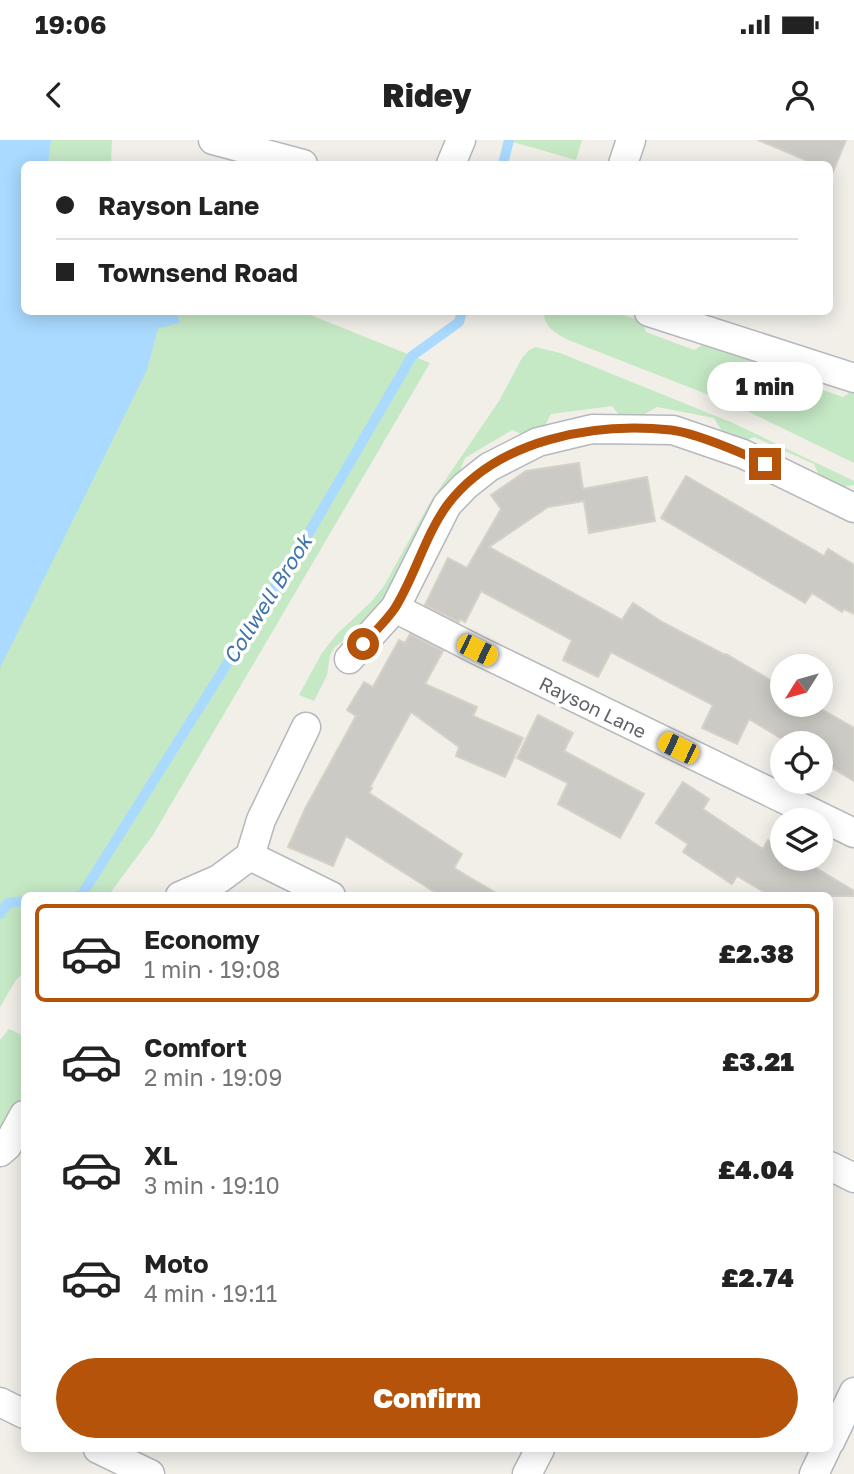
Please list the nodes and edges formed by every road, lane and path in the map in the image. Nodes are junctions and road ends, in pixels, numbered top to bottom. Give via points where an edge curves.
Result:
1 (213, 140) edge
2 (461, 140) edge
3 (631, 140) edge
4 (292, 161) edge
5 (453, 161) edge
6 (624, 161) edge
7 (658, 315) edge
8 (854, 378) edge
9 (854, 508) edge
10 (395, 608) junction
11 (349, 659) dead end
12 (306, 727) dead end
13 (854, 833) edge
14 (250, 856) junction
15 (189, 892) edge
16 (323, 892) edge
17 (21, 1120) edge
18 (0, 1152) edge
19 (833, 1168) edge
20 (854, 1178) edge
21 (854, 1392) edge
22 (0, 1402) edge
23 (21, 1412) edge
24 (833, 1436) edge
25 (104, 1452) edge
26 (538, 1452) edge
27 (825, 1452) edge
28 (150, 1474) edge
29 (527, 1474) edge
30 (814, 1474) edge

1 - 4 street
2 - 5 street
3 - 6 street
7 - 8 street
9 - 10 street via 743,454 673,430 592,429 538,442 489,467 464,486 447,505
10 - 11 street
10 - 13 street, Rayson Lane
12 - 14 street via 261,820
14 - 15 street via 219,879
14 - 16 street
17 - 18 street
19 - 20 street
21 - 24 street
22 - 23 street
25 - 28 street
26 - 29 street
27 - 30 street

